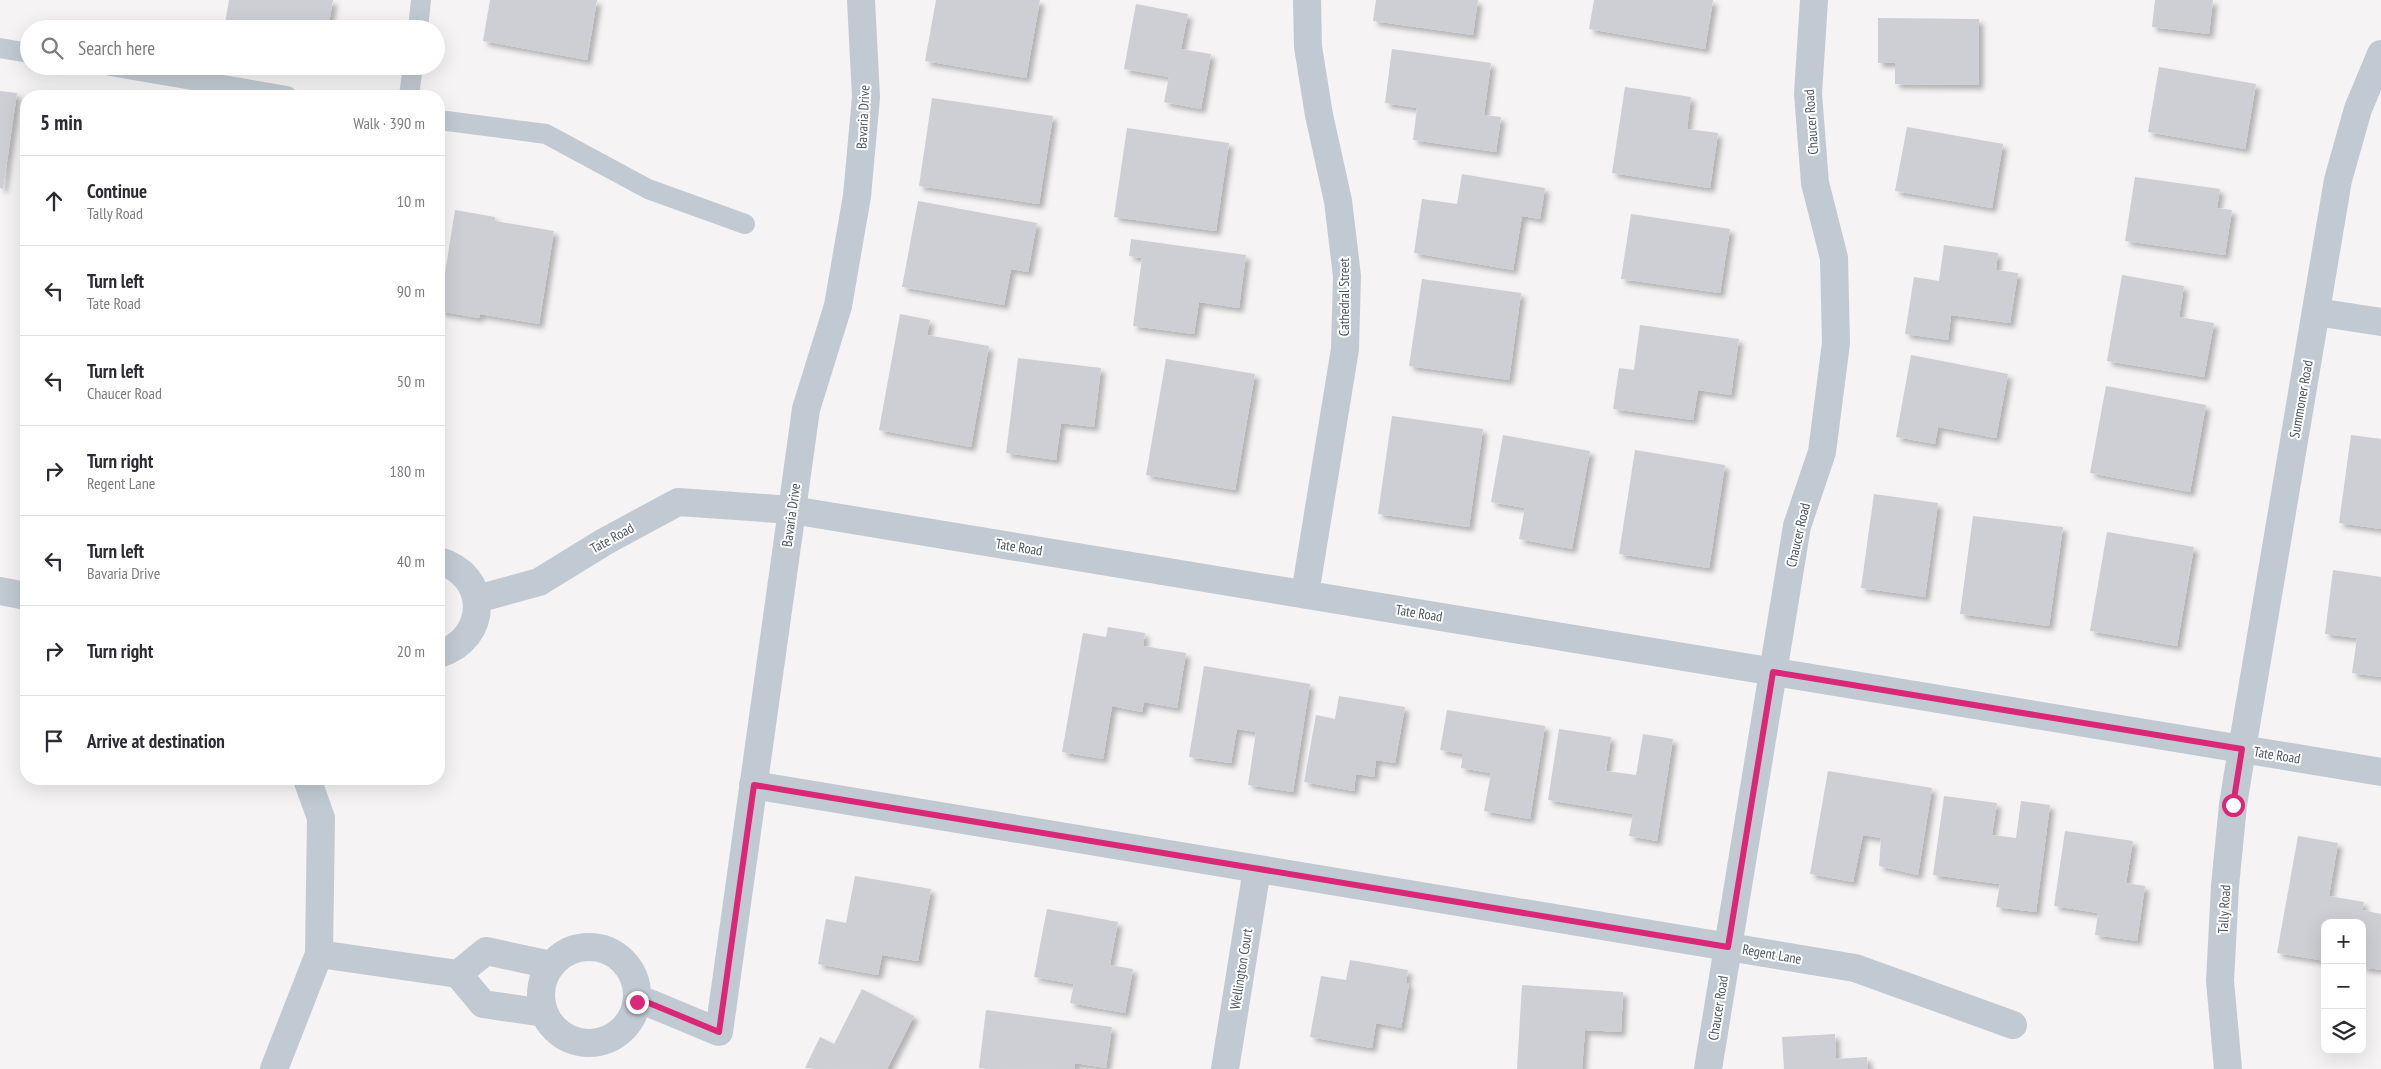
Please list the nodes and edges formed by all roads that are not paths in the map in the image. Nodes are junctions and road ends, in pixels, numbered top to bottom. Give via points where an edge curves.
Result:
1 (421, 0) edge
2 (861, 0) edge
3 (1306, 0) edge
4 (1814, 0) edge
5 (419, 20) edge
6 (0, 48) edge
7 (20, 51) edge
8 (2381, 54) edge
9 (163, 75) edge
10 (411, 75) edge
11 (252, 90) edge
12 (409, 90) edge
13 (445, 121) edge
14 (745, 224) dead end
15 (2316, 312) junction
16 (2381, 322) edge
17 (792, 510) junction
18 (445, 563) edge
19 (0, 592) edge
20 (1305, 594) junction
21 (20, 595) edge
22 (477, 599) junction
23 (445, 652) edge
24 (1773, 672) junction
25 (2242, 749) junction
26 (2381, 772) edge
27 (309, 785) edge
28 (754, 785) junction
29 (1258, 869) junction
30 (1728, 947) junction
31 (319, 954) junction
32 (551, 965) junction
33 (458, 974) junction
34 (637, 1002) junction
35 (544, 1013) junction
36 (2013, 1024) dead end
37 (274, 1069) edge
38 (1225, 1069) edge
39 (1708, 1069) edge
40 (2228, 1069) edge

1 - 5 lane
2 - 17 street, Bavaria Drive via 866,97 857,196 838,306 806,409
3 - 20 street, Cathedral Street via 1308,47 1338,201 1347,276 1344,349
4 - 24 street, Chaucer Road via 1808,94 1815,183 1834,258 1836,344 1822,452 1797,526
6 - 7 lane
8 - 15 street, Summoner Road via 2358,109 2338,180
9 - 11 lane
10 - 12 lane
13 - 14 lane via 546,134 648,189
15 - 16 street
15 - 25 street, Summoner Road
17 - 20 street, Tate Road
17 - 22 street, Tate Road via 678,502 539,582
17 - 28 street, Bavaria Drive
18 - 22 street via 462,572
19 - 21 street
20 - 24 street, Tate Road
22 - 23 street via 477,615 472,629 463,642
24 - 25 street, Tate Road
24 - 30 street, Chaucer Road
25 - 26 street, Tate Road
25 - 40 street, Tally Road via 2224,886 2220,981
27 - 31 street via 322,818
28 - 29 street, Regent Lane
28 - 34 street, Bavaria Drive via 719,1032 649,1003
29 - 30 street, Regent Lane
29 - 38 street, Wellington Court
30 - 36 street, Regent Lane via 1855,968
30 - 39 street, Chaucer Road
31 - 33 street
31 - 37 street
32 - 33 street via 486,951
32 - 34 street via 563,954 579,948 609,951 632,972 637,986
32 - 35 street via 543,980
33 - 35 street via 483,1004
34 - 35 street via 623,1030 596,1043 565,1037

